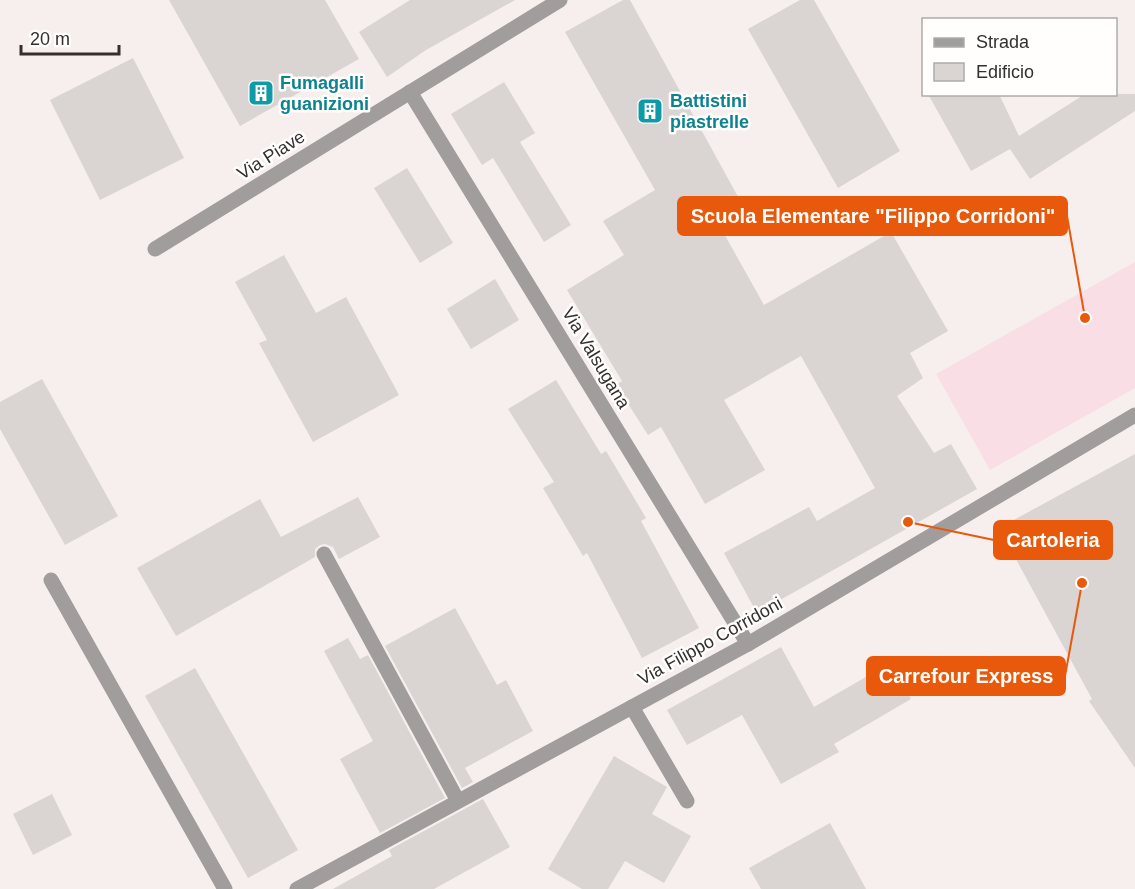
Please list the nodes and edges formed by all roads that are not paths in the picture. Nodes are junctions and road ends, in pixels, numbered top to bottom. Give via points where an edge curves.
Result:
1 (560, 0) edge
2 (410, 93) junction
3 (155, 249) dead end
4 (1135, 415) edge
5 (324, 554) dead end
6 (51, 580) dead end
7 (748, 644) junction
8 (632, 707) junction
9 (458, 801) junction
10 (687, 801) dead end
11 (225, 889) edge
12 (297, 889) edge

1 - 2 street, Via Piave
2 - 3 street, Via Piave
2 - 7 street, Via Valsugana
4 - 7 street, Via Filippo Corridoni
5 - 9 street
6 - 11 street
7 - 8 street, Via Filippo Corridoni
8 - 9 street, Via Filippo Corridoni
8 - 10 street
9 - 12 street, Via Filippo Corridoni

